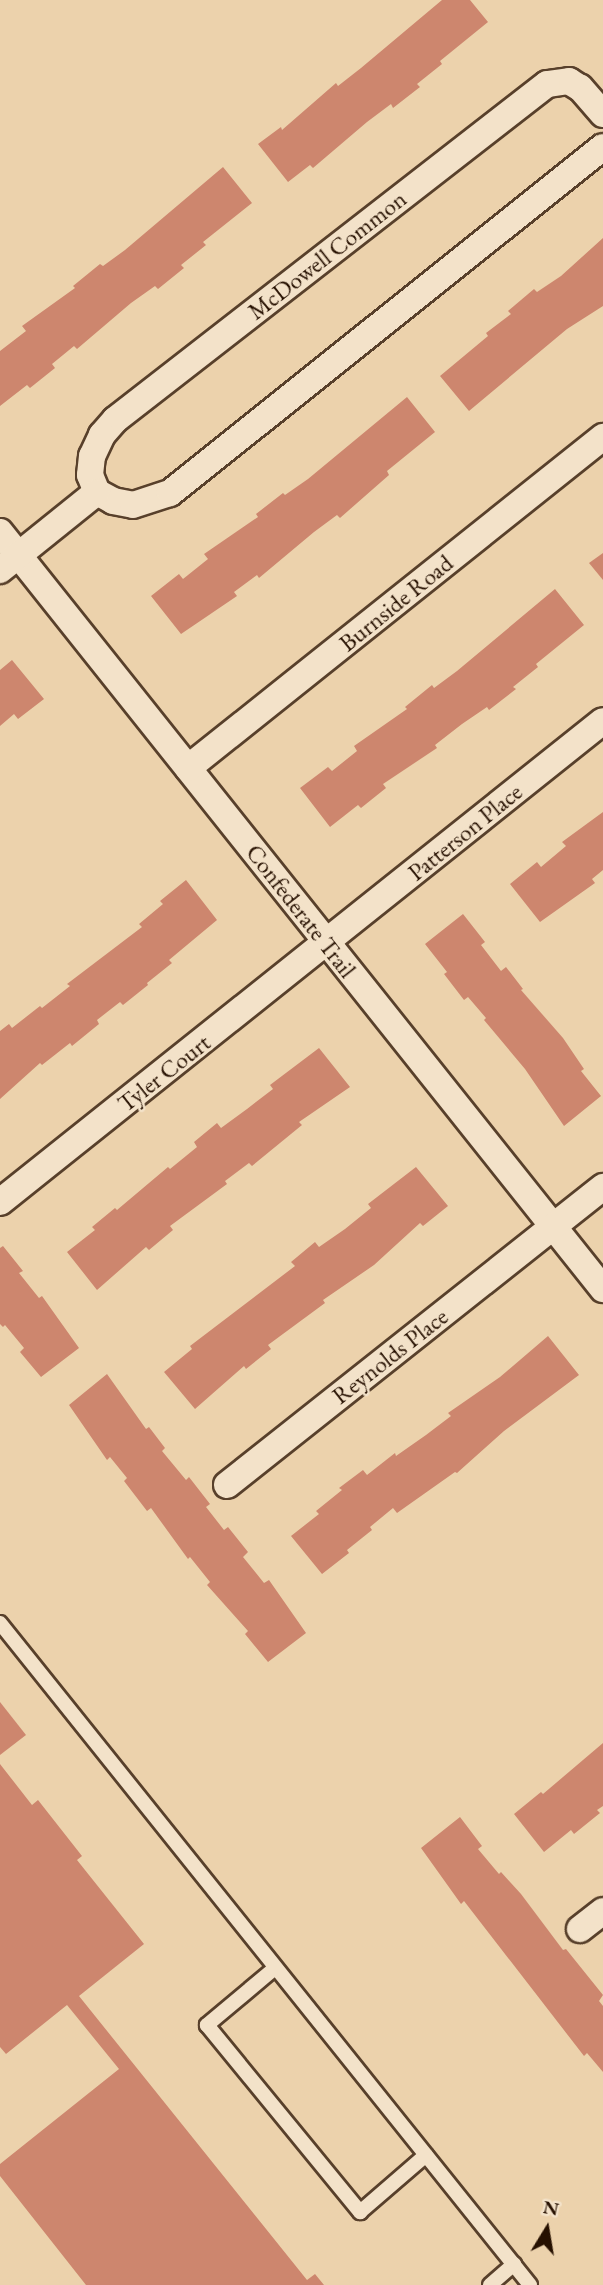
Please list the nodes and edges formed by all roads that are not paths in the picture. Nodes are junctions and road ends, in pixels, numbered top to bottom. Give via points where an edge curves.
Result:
1 (603, 114) edge
2 (603, 147) edge
3 (603, 437) edge
4 (97, 492) junction
5 (0, 532) edge
6 (9, 563) edge
7 (603, 721) edge
8 (188, 768) junction
9 (328, 944) junction
10 (603, 1187) edge
11 (0, 1202) edge
12 (553, 1227) junction
13 (603, 1289) edge
14 (227, 1485) dead end
15 (0, 1622) edge
16 (603, 1910) edge
17 (580, 1929) dead end
18 (275, 1968) junction
19 (426, 2155) junction
20 (514, 2264) junction
21 (489, 2285) edge
22 (530, 2285) edge

1 - 4 street, McDowell Common via 569,81 547,84 116,420 92,456 90,475
2 - 4 street via 170,493 133,505
3 - 8 street, Burnside Road
4 - 6 street
5 - 6 street, Confederate Trail
6 - 8 street, Confederate Trail
7 - 9 street, Patterson Place
8 - 9 street, Confederate Trail
9 - 11 street, Tyler Court
9 - 12 street, Confederate Trail
10 - 12 street, Reynolds Place
12 - 13 street, Confederate Trail
12 - 14 street, Reynolds Place
15 - 18 lane
16 - 17 street
18 - 19 lane
18 - 19 lane via 207,2025 360,2211
19 - 20 lane
20 - 21 lane
20 - 22 lane

